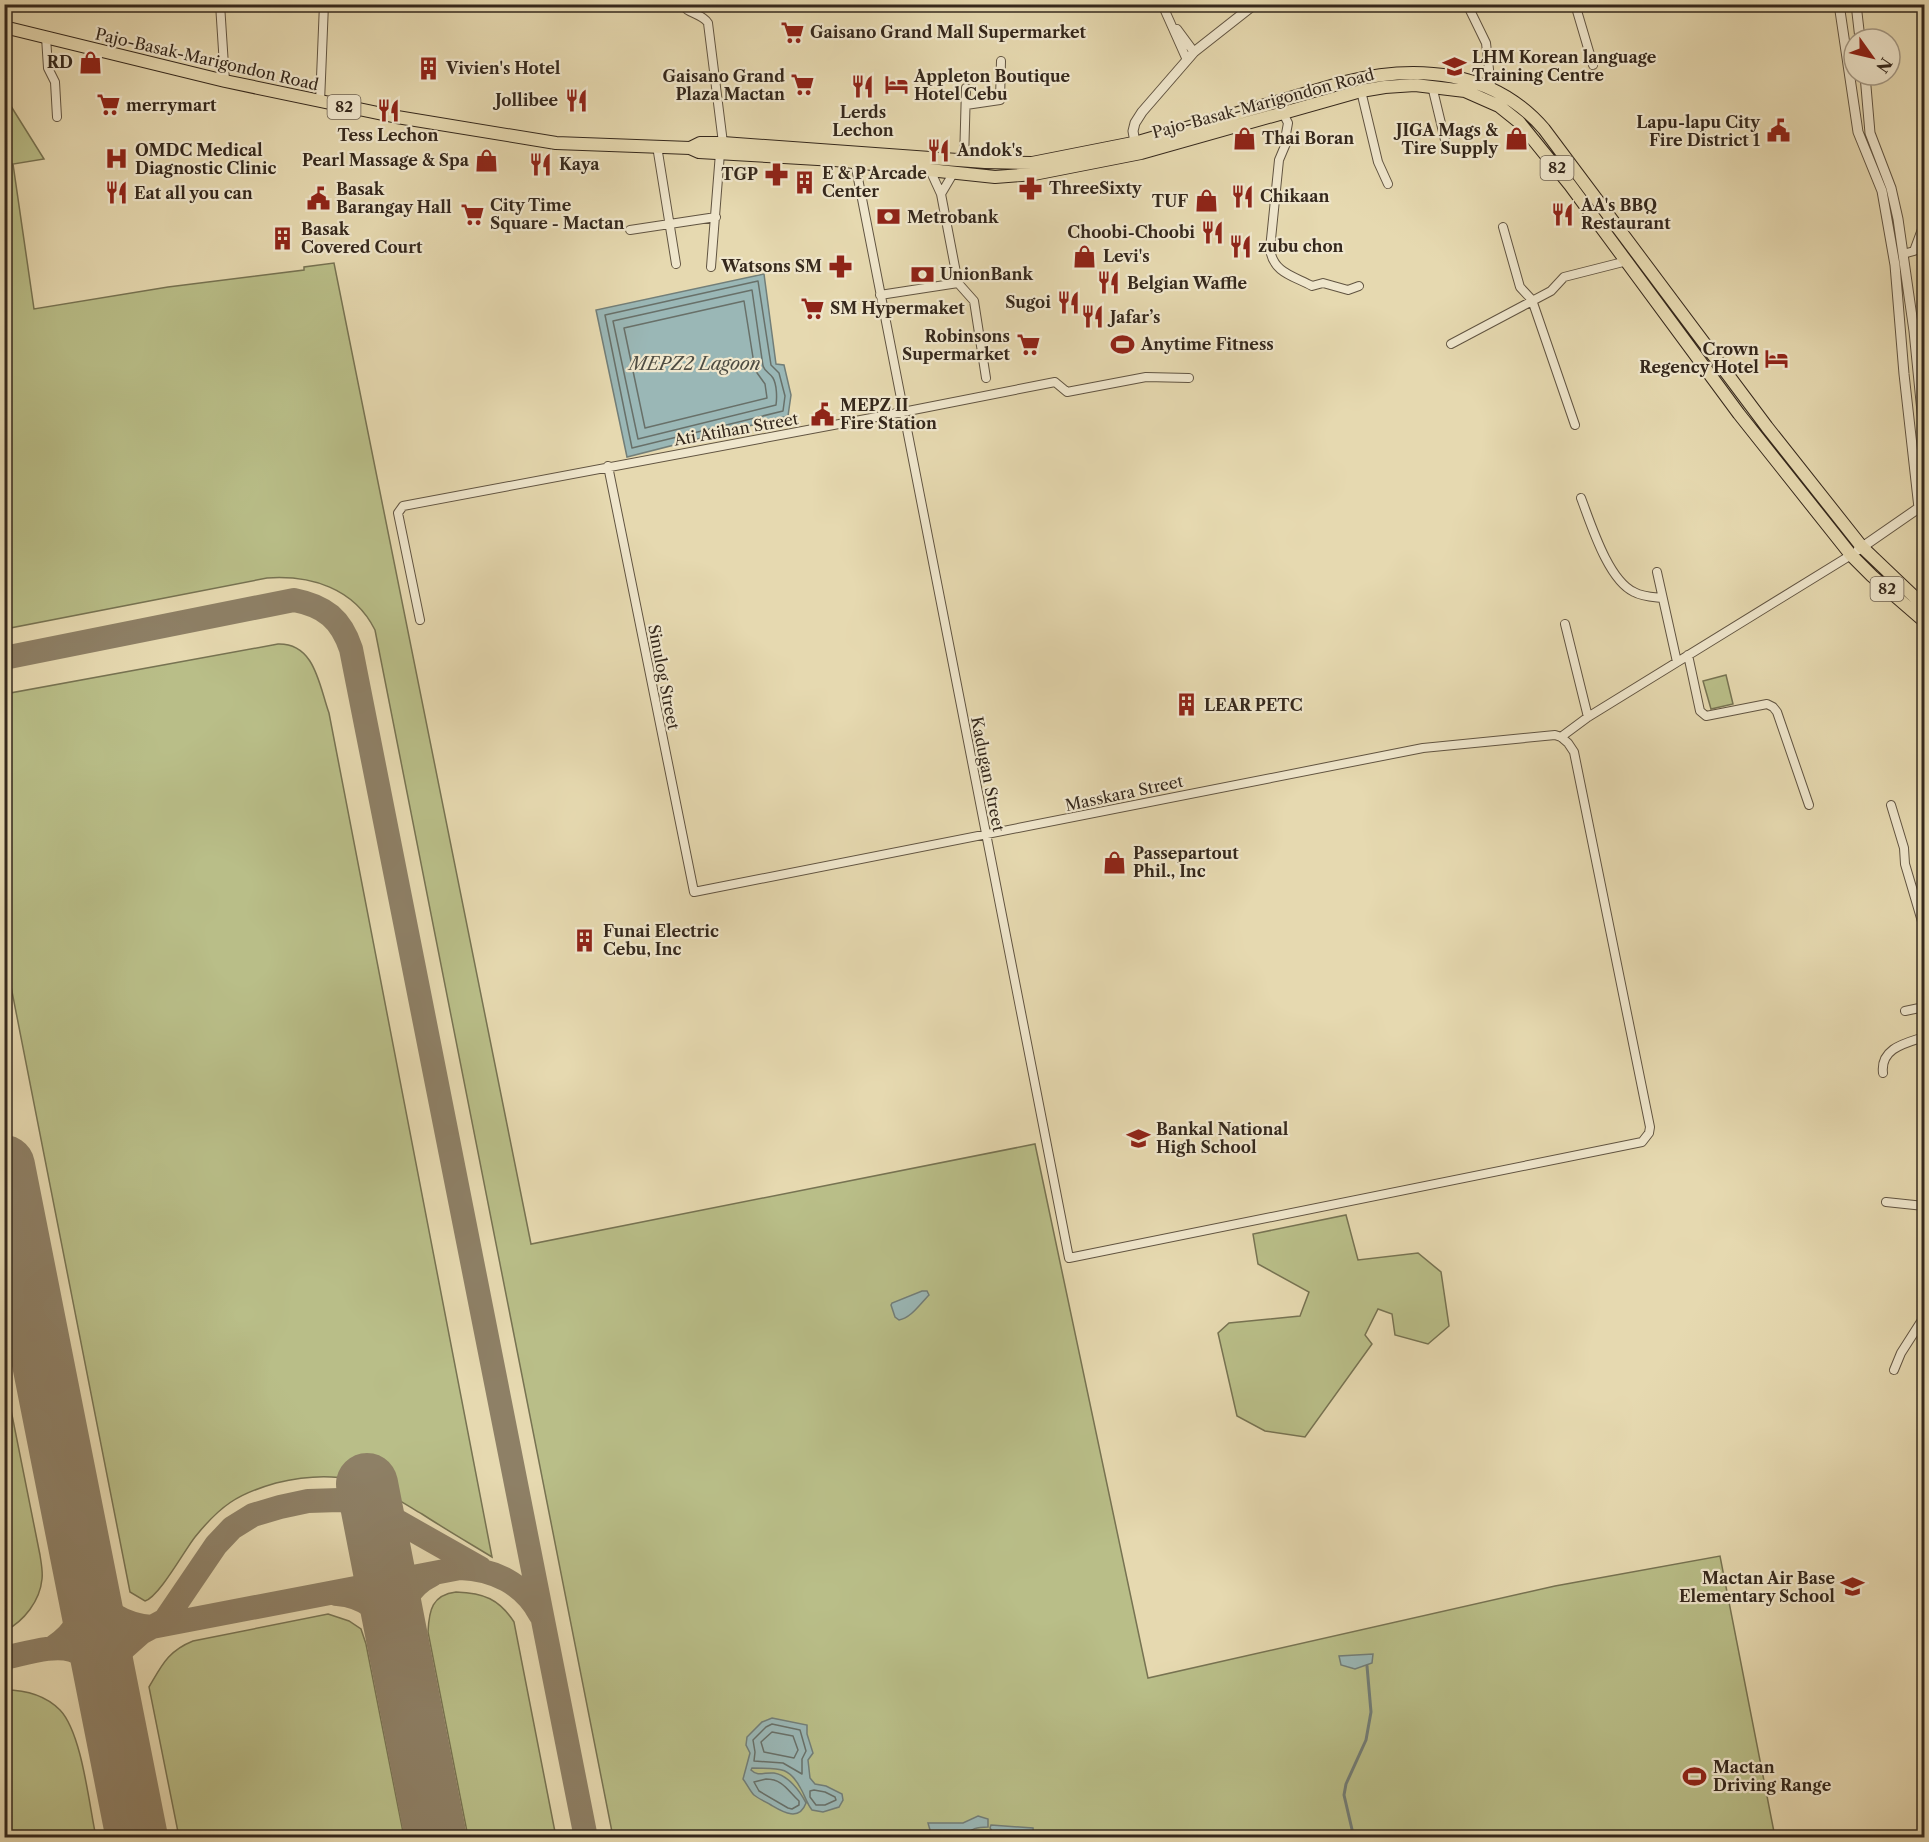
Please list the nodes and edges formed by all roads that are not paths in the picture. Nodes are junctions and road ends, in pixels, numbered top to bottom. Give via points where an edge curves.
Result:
1 (220, 4) edge
2 (324, 4) edge
3 (682, 4) edge
4 (1162, 4) edge
5 (1255, 4) edge
6 (1467, 4) edge
7 (1575, 4) edge
8 (1839, 4) edge
9 (1856, 4) edge
10 (1168, 17) junction
11 (4, 27) edge
12 (1859, 27) edge
13 (46, 37) junction
14 (1194, 52) junction
15 (1187, 60) junction
16 (1001, 61) dead end
17 (1593, 65) dead end
18 (225, 81) junction
19 (1432, 86) junction
20 (1491, 87) junction
21 (1865, 87) edge
22 (966, 88) dead end
23 (1361, 91) junction
24 (320, 102) junction
25 (966, 105) junction
26 (1283, 113) junction
27 (57, 117) dead end
28 (1444, 140) dead end
29 (657, 146) junction
30 (721, 148) junction
31 (1136, 148) junction
32 (1112, 154) junction
33 (964, 161) junction
34 (855, 163) junction
35 (930, 170) junction
36 (954, 172) junction
37 (1388, 184) dead end
38 (941, 194) junction
39 (716, 217) junction
40 (670, 224) junction
41 (1924, 224) edge
42 (1503, 227) dead end
43 (630, 230) dead end
44 (1903, 254) junction
45 (1627, 261) junction
46 (676, 264) dead end
47 (711, 267) dead end
48 (1652, 272) junction
49 (1642, 281) junction
50 (958, 284) junction
51 (1359, 286) dead end
52 (880, 295) junction
53 (1533, 300) junction
54 (1451, 344) dead end
55 (1918, 372) junction
56 (1904, 374) junction
57 (986, 378) dead end
58 (1189, 378) dead end
59 (903, 412) junction
60 (1575, 425) dead end
61 (1924, 432) edge
62 (608, 466) junction
63 (1581, 498) dead end
64 (1922, 506) edge
65 (1862, 547) junction
66 (1851, 555) junction
67 (1657, 572) dead end
68 (1662, 598) junction
69 (1924, 606) edge
70 (420, 620) dead end
71 (1924, 621) edge
72 (1565, 624) dead end
73 (1688, 655) junction
74 (1677, 662) junction
75 (1588, 717) junction
76 (1561, 737) junction
77 (1809, 805) dead end
78 (1891, 805) dead end
79 (986, 835) junction
80 (694, 892) joint
81 (1920, 893) edge
82 (1924, 928) edge
83 (1924, 1007) edge
84 (1905, 1011) dead end
85 (1924, 1037) edge
86 (1883, 1073) dead end
87 (1887, 1202) dead end
88 (1924, 1206) edge
89 (1924, 1317) edge
90 (1894, 1370) dead end

1 - 18 street
2 - 24 street
3 - 30 street via 708,23
4 - 10 street
5 - 14 street
6 - 20 street via 1486,43
7 - 17 street
8 - 56 street via 1858,132 1882,191 1894,265
9 - 12 street
10 - 14 street
10 - 15 street
11 - 13 main road, Pajo-Basak-Marigondon Road / 82
13 - 18 main road, Pajo-Basak-Marigondon Road / 82
13 - 27 street
14 - 15 street
15 - 31 street via 1142,112 1134,126
16 - 25 street via 1000,100
18 - 24 main road, Pajo-Basak-Marigondon Road / 82
19 - 23 main road, Pajo-Basak-Marigondon Road / 82 via 1400,85
19 - 28 street
19 - 45 main road, Pajo-Basak-Marigondon Road / 82 via 1478,95 1520,123
20 - 31 main road, Pajo-Basak-Marigondon Road / 82 via 1432,74 1378,75
20 - 48 main road, Pajo-Basak-Marigondon Road / 82 via 1531,114
21 - 44 street via 1870,133 1891,188
22 - 25 street
23 - 26 main road, Pajo-Basak-Marigondon Road / 82
23 - 37 street via 1378,162
24 - 29 main road, Pajo-Basak-Marigondon Road / 82 via 556,143
25 - 33 street
26 - 31 main road, Pajo-Basak-Marigondon Road / 82
26 - 51 street via 1288,123 1287,141 1279,160 1271,260 1277,268 1312,286 1323,283 1348,290
29 - 30 main road, Pajo-Basak-Marigondon Road / 82 via 699,152
29 - 40 street
30 - 33 main road, Pajo-Basak-Marigondon Road / 82
30 - 34 main road, Pajo-Basak-Marigondon Road / 82
30 - 39 street
31 - 32 main road, Pajo-Basak-Marigondon Road / 82
32 - 33 main road, Pajo-Basak-Marigondon Road / 82 via 1032,163
32 - 36 main road, Pajo-Basak-Marigondon Road / 82 via 1034,174 995,177
34 - 35 main road, Pajo-Basak-Marigondon Road / 82
34 - 52 street, Kadugan Street
35 - 36 main road, Pajo-Basak-Marigondon Road / 82
35 - 38 street
36 - 38 street
38 - 50 street
39 - 40 street
39 - 47 street
40 - 43 street
40 - 46 street
41 - 44 street via 1914,251
42 - 53 street via 1520,287
44 - 55 street
45 - 49 main road, Pajo-Basak-Marigondon Road / 82
45 - 53 street via 1564,277 1551,291
48 - 49 main road
48 - 65 main road, Pajo-Basak-Marigondon Road / 82
49 - 66 main road, Pajo-Basak-Marigondon Road / 82
50 - 52 street
50 - 57 street via 974,301
52 - 59 street, Kadugan Street
53 - 54 street
53 - 60 street
55 - 56 street
55 - 61 street
56 - 64 street
58 - 59 street, Ati Atihan Street via 1146,377 1067,392 1055,382
59 - 62 street, Ati Atihan Street
59 - 79 street, Kadugan Street
62 - 70 street, Ati Atihan Street via 400,508
62 - 80 street, Sinulog Street
63 - 68 street via 1607,560 1621,582 1632,592
64 - 65 street
65 - 66 street
65 - 69 main road, Pajo-Basak-Marigondon Road / 82
66 - 71 main road, Pajo-Basak-Marigondon Road / 82
66 - 73 street
67 - 68 street
68 - 74 street
72 - 75 street
73 - 74 street
73 - 77 street via 1700,711 1706,716 1773,707
74 - 75 street
75 - 76 street
76 - 79 street, Masskara Street via 1423,748
76 - 79 street, Kadugan Street via 1574,752 1650,1127 1647,1137 1642,1142 1069,1258
78 - 81 street via 1905,864
79 - 80 street, Masskara Street
81 - 82 street
83 - 84 street
85 - 86 street via 1893,1048 1884,1060
87 - 88 street
89 - 90 street

